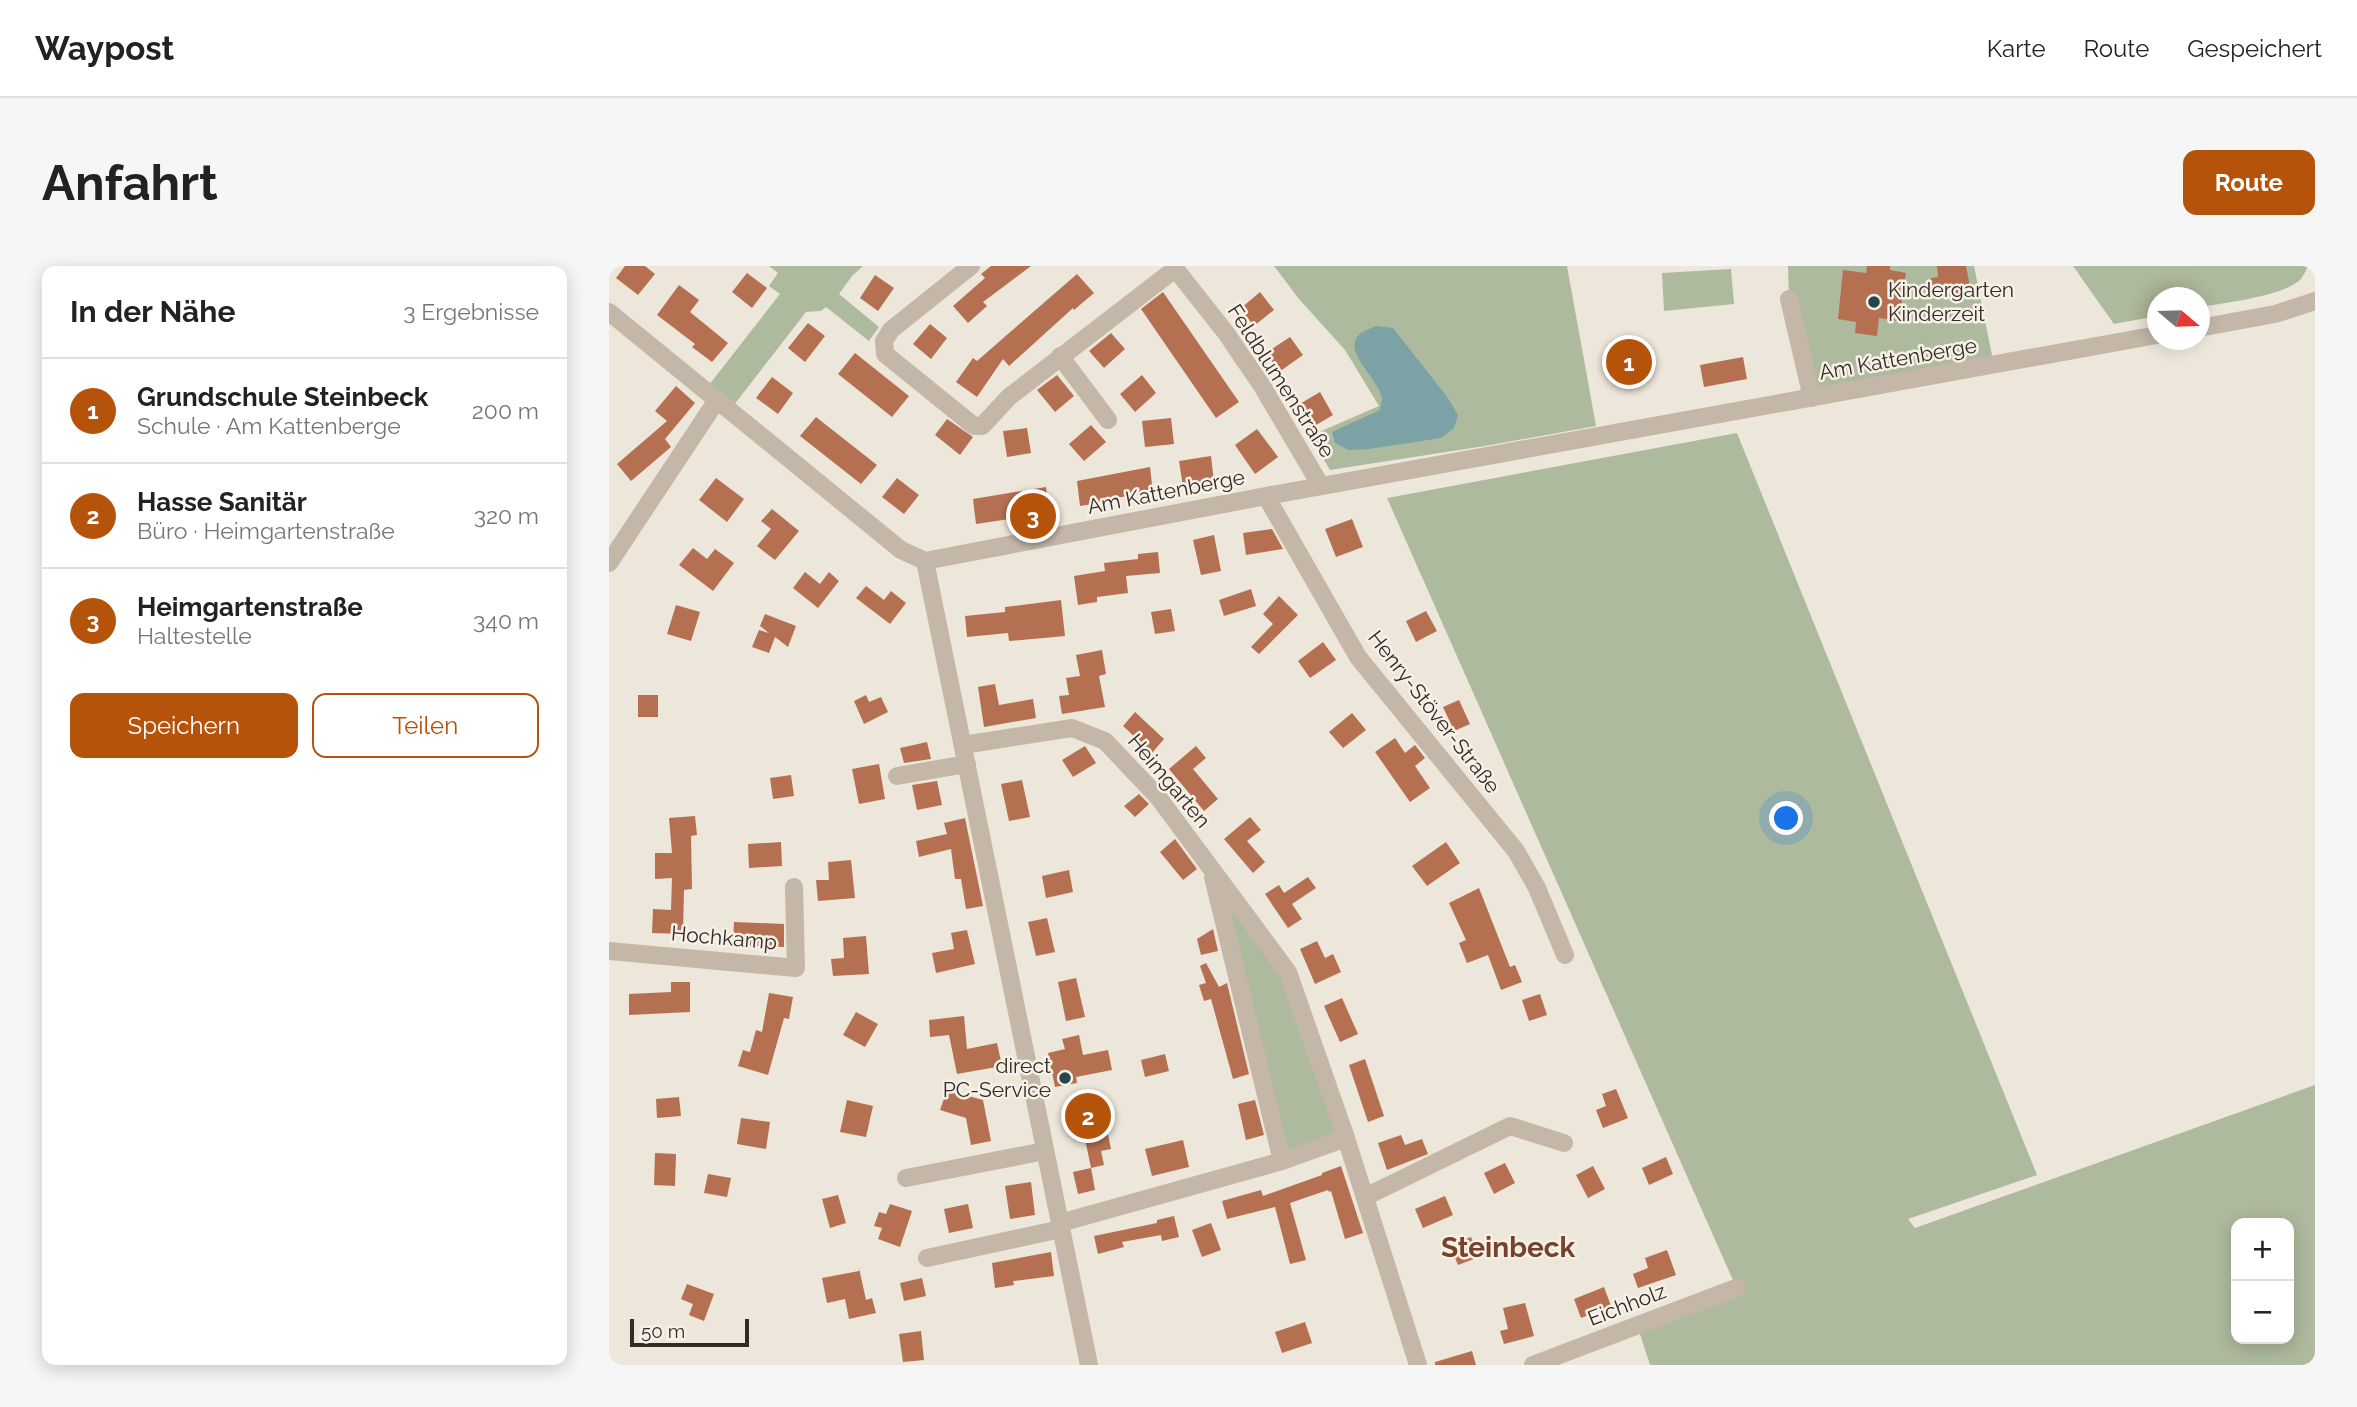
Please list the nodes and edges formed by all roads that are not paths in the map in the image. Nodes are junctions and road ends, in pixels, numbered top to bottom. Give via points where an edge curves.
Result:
1 (971, 266) edge
2 (1174, 267) edge
3 (2315, 292) edge
4 (1789, 299) dead end
5 (2315, 301) edge
6 (2296, 307) junction
7 (609, 312) edge
8 (2210, 326) edge
9 (2147, 337) edge
10 (1060, 356) junction
11 (1812, 398) junction
12 (717, 400) junction
13 (1108, 420) dead end
14 (1321, 486) junction
15 (1266, 496) junction
16 (925, 561) junction
17 (609, 563) edge
18 (963, 745) junction
19 (967, 764) junction
20 (897, 776) dead end
21 (1211, 866) junction
22 (794, 887) dead end
23 (609, 951) edge
24 (1565, 955) dead end
25 (1346, 1138) junction
26 (1564, 1143) dead end
27 (1045, 1151) junction
28 (1282, 1161) junction
29 (907, 1178) dead end
30 (1365, 1197) junction
31 (1061, 1226) junction
32 (927, 1258) dead end
33 (1736, 1288) dead end
34 (1089, 1365) edge
35 (1418, 1365) edge
36 (1533, 1365) edge

1 - 10 street, Feldblumenstraße via 891,330 884,341 885,354 974,426 982,426 1009,397
2 - 10 street, Feldblumenstraße
2 - 14 street, Feldblumenstraße via 1262,386
3 - 6 street
4 - 11 street, Am Kattenberge
5 - 6 street
6 - 8 street
7 - 12 street
9 - 11 street, Am Kattenberge
10 - 13 street
11 - 14 street, Am Kattenberge
12 - 16 street via 901,550
12 - 17 street
14 - 15 street, Am Kattenberge
15 - 16 street, Am Kattenberge
15 - 24 street, Henry-Stöver-Straße via 1358,657 1516,852
16 - 18 street
18 - 19 street
18 - 21 street, Heimgarten via 1072,728 1105,740 1158,797
19 - 20 street
19 - 27 street
21 - 25 street, Heimgarten via 1288,972
21 - 28 street, Heimgarten
22 - 23 street, Hochkamp via 796,968
25 - 28 street
25 - 30 street, Heimgarten
26 - 30 street via 1510,1126
27 - 29 street
27 - 31 street
28 - 31 street
30 - 35 street, Heimgarten
31 - 32 street
31 - 34 street
33 - 36 street, Eichholz

